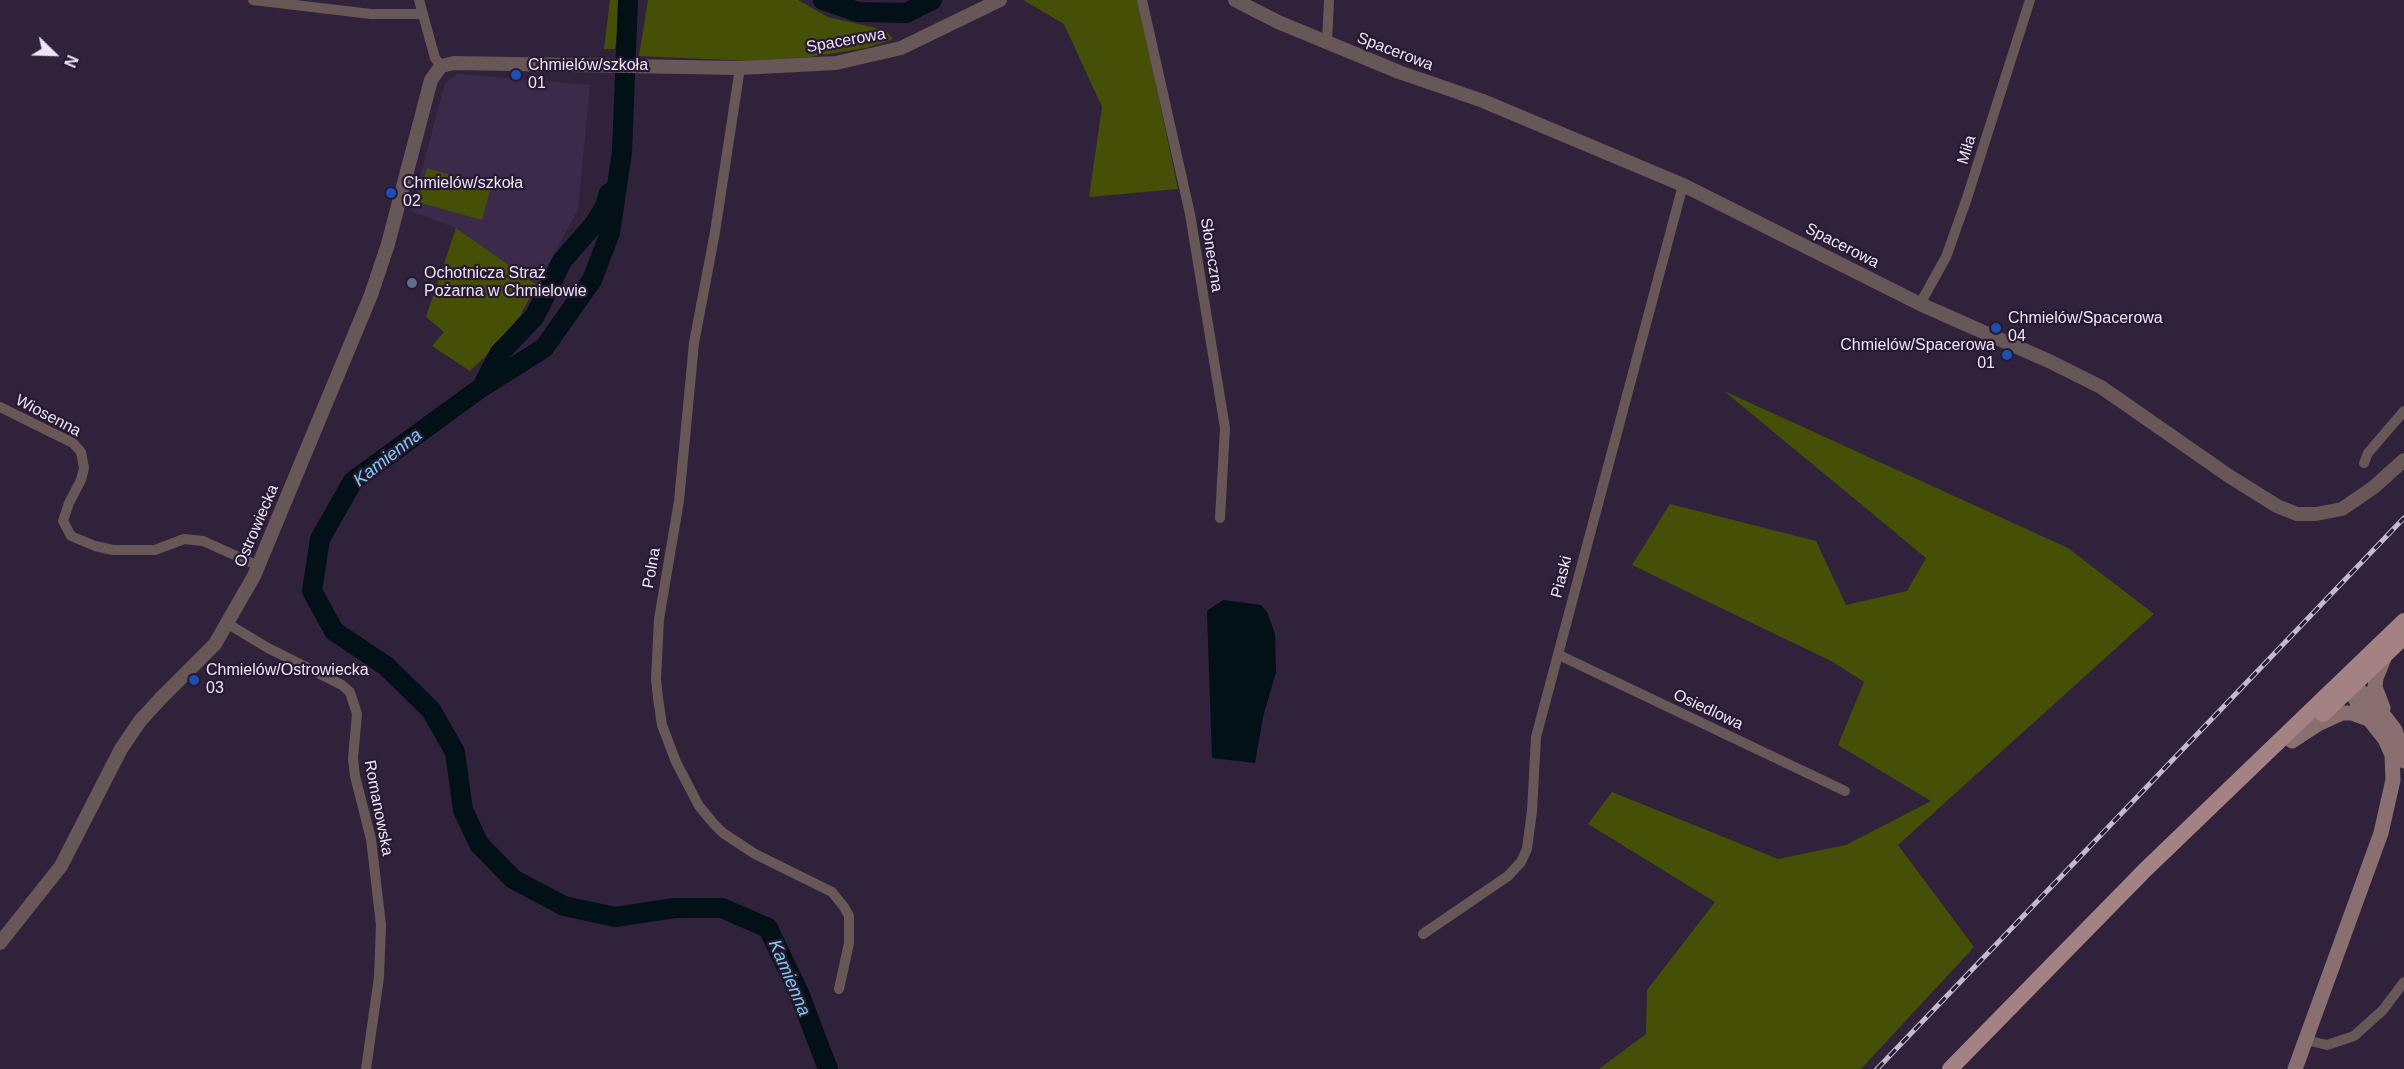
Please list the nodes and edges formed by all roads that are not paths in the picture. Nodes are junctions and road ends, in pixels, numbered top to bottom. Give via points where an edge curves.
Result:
1 (253, 0) edge
2 (419, 0) edge
3 (1000, 0) edge
4 (1142, 0) edge
5 (1235, 0) edge
6 (1329, 0) edge
7 (2030, 0) edge
8 (423, 14) junction
9 (1327, 42) junction
10 (441, 66) junction
11 (740, 68) junction
12 (1683, 185) junction
13 (1920, 304) junction
14 (0, 407) edge
15 (2404, 411) edge
16 (2404, 460) edge
17 (2364, 463) dead end
18 (1220, 518) dead end
19 (259, 566) junction
20 (2404, 621) edge
21 (228, 624) junction
22 (2404, 638) edge
23 (1558, 655) junction
24 (2384, 658) junction
25 (2350, 684) junction
26 (2378, 719) junction
27 (2292, 741) junction
28 (2401, 754) edge
29 (2404, 769) edge
30 (1845, 791) dead end
31 (2221, 800) junction
32 (2381, 833) junction
33 (1423, 934) dead end
34 (0, 943) edge
35 (2404, 982) edge
36 (839, 989) dead end
37 (2306, 1040) junction
38 (366, 1069) edge
39 (1950, 1069) edge
40 (2295, 1069) edge

1 - 8 street via 371,14
2 - 8 street
3 - 11 street, Spacerowa via 901,48 836,63
4 - 18 street, Słoneczna via 1190,214 1225,428
5 - 9 street, Spacerowa
6 - 9 street
7 - 13 street, Miła via 1946,257
8 - 10 street via 435,58
9 - 12 street, Spacerowa via 1528,119
10 - 11 street, Spacerowa via 454,63
10 - 19 street, Ostrowiecka via 431,80 371,295
11 - 36 street, Polna via 694,342 679,501 659,619 658,698 662,725 676,762 699,806 714,824 755,855 832,892 844,907 849,916 849,943
12 - 13 street, Spacerowa
12 - 23 street, Piaski
13 - 16 street, Spacerowa via 2101,387 2258,496 2296,514 2342,509
14 - 19 street, Wiosenna via 73,443 81,452 84,468 63,521 71,536 113,550 155,550 184,538 203,541
15 - 17 street
19 - 21 street, Ostrowiecka
20 - 25 main road
21 - 34 street, Ostrowiecka via 202,658 140,721 106,776 61,866
21 - 38 street, Romanowska via 342,685 350,692 357,714 355,776 371,839 381,925 379,977
22 - 24 main road
23 - 30 street, Osiedlowa
23 - 33 street, Piaski via 1536,738 1532,812 1527,849 1521,862 1508,876
24 - 25 main road
24 - 26 main road via 2375,687
25 - 26 main road via 2373,701
25 - 27 main road
25 - 31 main road
26 - 27 main road via 2342,713
26 - 28 main road via 2385,739
27 - 31 main road
28 - 32 main road via 2394,765
29 - 32 main road via 2400,793
31 - 39 main road via 2145,870
32 - 37 main road
35 - 37 street via 2383,1010 2354,1036 2327,1045
37 - 40 main road

